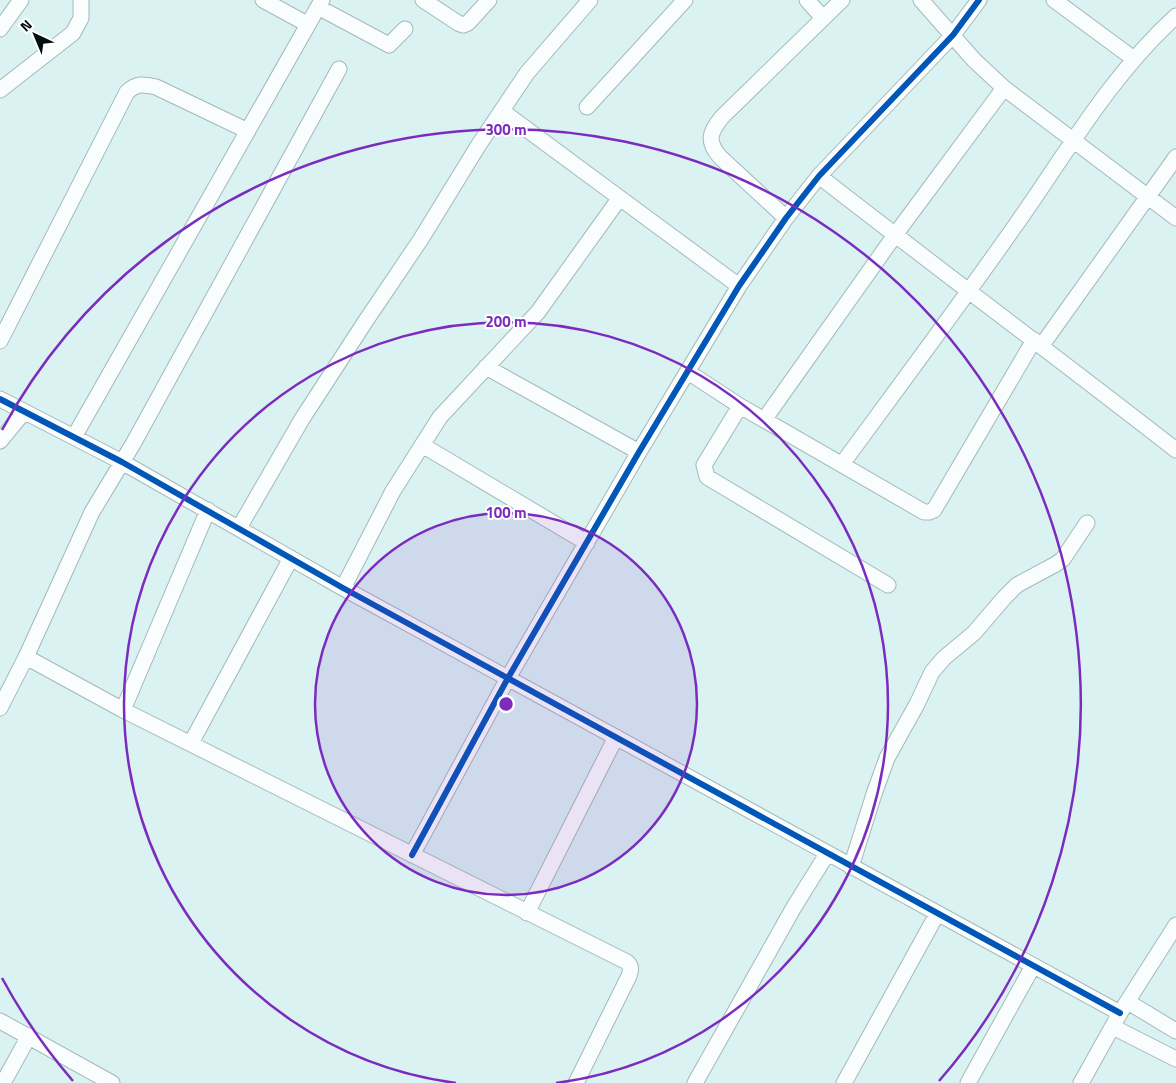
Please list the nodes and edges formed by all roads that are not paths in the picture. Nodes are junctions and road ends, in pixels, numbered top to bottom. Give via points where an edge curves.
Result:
1 (21, 0) edge
2 (81, 0) edge
3 (263, 0) edge
4 (423, 0) edge
5 (488, 0) edge
6 (590, 0) edge
7 (685, 0) edge
8 (806, 0) edge
9 (842, 0) edge
10 (921, 0) edge
11 (979, 0) edge
12 (1054, 0) edge
13 (320, 4) edge
14 (1176, 16) edge
15 (823, 18) junction
16 (308, 24) junction
17 (0, 29) edge
18 (405, 29) dead end
19 (953, 35) junction
20 (1134, 59) junction
21 (339, 69) dead end
22 (1004, 88) junction
23 (0, 90) edge
24 (588, 107) dead end
25 (502, 111) junction
26 (248, 131) junction
27 (1073, 139) junction
28 (1176, 157) edge
29 (819, 176) junction
30 (1148, 197) junction
31 (619, 198) junction
32 (786, 218) junction
33 (1176, 218) edge
34 (895, 235) junction
35 (739, 286) junction
36 (968, 291) junction
37 (0, 341) edge
38 (1038, 342) junction
39 (486, 368) junction
40 (688, 372) junction
41 (0, 399) edge
42 (740, 406) junction
43 (24, 412) junction
44 (764, 420) junction
45 (74, 437) junction
46 (0, 441) edge
47 (422, 445) junction
48 (1174, 445) edge
49 (639, 452) junction
50 (122, 462) junction
51 (842, 464) junction
52 (208, 510) junction
53 (1087, 523) dead end
54 (239, 528) junction
55 (586, 543) junction
56 (291, 558) junction
57 (888, 585) dead end
58 (342, 588) junction
59 (26, 657) junction
60 (508, 678) junction
61 (0, 708) edge
62 (123, 710) junction
63 (616, 737) junction
64 (191, 744) junction
65 (827, 854) junction
66 (412, 855) junction
67 (851, 867) junction
68 (527, 913) junction
69 (937, 914) junction
70 (1176, 925) edge
71 (1033, 966) junction
72 (1120, 1014) junction
73 (0, 1021) edge
74 (1176, 1031) edge
75 (29, 1036) junction
76 (1176, 1059) edge
77 (2, 1083) edge
78 (112, 1083) edge
79 (576, 1083) edge
80 (694, 1083) edge
81 (844, 1083) edge
82 (968, 1083) edge
83 (1081, 1083) edge

1 - 17 street
2 - 23 street via 81,18 73,34
3 - 16 street
4 - 5 street via 463,25
6 - 25 street via 527,74
7 - 24 street
8 - 15 street
9 - 15 street
10 - 19 street
11 - 19 street
12 - 20 street
13 - 16 street
13 - 18 street via 389,46
14 - 20 street
15 - 32 street via 712,129 710,141 714,151
16 - 26 street
19 - 22 street
19 - 29 street
20 - 27 street
21 - 50 street
22 - 27 street
22 - 34 street
25 - 31 street
25 - 54 street via 302,419
26 - 37 street via 156,88 134,85 127,92
26 - 45 street
27 - 30 street
27 - 36 street
28 - 30 street
29 - 32 street
29 - 34 street
30 - 33 street
30 - 38 street
31 - 35 street
31 - 39 street via 538,312
32 - 35 street
34 - 36 street
34 - 44 street
35 - 40 street
36 - 38 street
36 - 51 street
38 - 48 street
38 - 51 street via 934,510 924,512
39 - 47 street via 440,417
39 - 49 street
40 - 42 street
40 - 49 street
41 - 43 street
42 - 44 street
42 - 57 street via 704,465 707,477
43 - 45 street
43 - 46 street
44 - 51 street
45 - 50 street
47 - 55 street
47 - 58 street
49 - 55 street
50 - 52 street
50 - 59 street via 92,512
52 - 54 street
52 - 62 street
53 - 67 street via 1063,558 1018,585 932,672 887,758
54 - 56 street
55 - 60 street
56 - 58 street
56 - 64 street
58 - 60 street
59 - 61 street
59 - 62 street
60 - 63 street
60 - 66 street
62 - 64 street
63 - 65 street
63 - 68 street
64 - 66 street
65 - 67 street
65 - 80 street
66 - 68 street
67 - 69 street
68 - 79 street via 630,965 629,976
69 - 71 street
69 - 81 street
70 - 72 street
71 - 72 street
71 - 82 street
72 - 74 street
72 - 76 street
72 - 83 street
73 - 75 street
75 - 77 street
75 - 78 street

